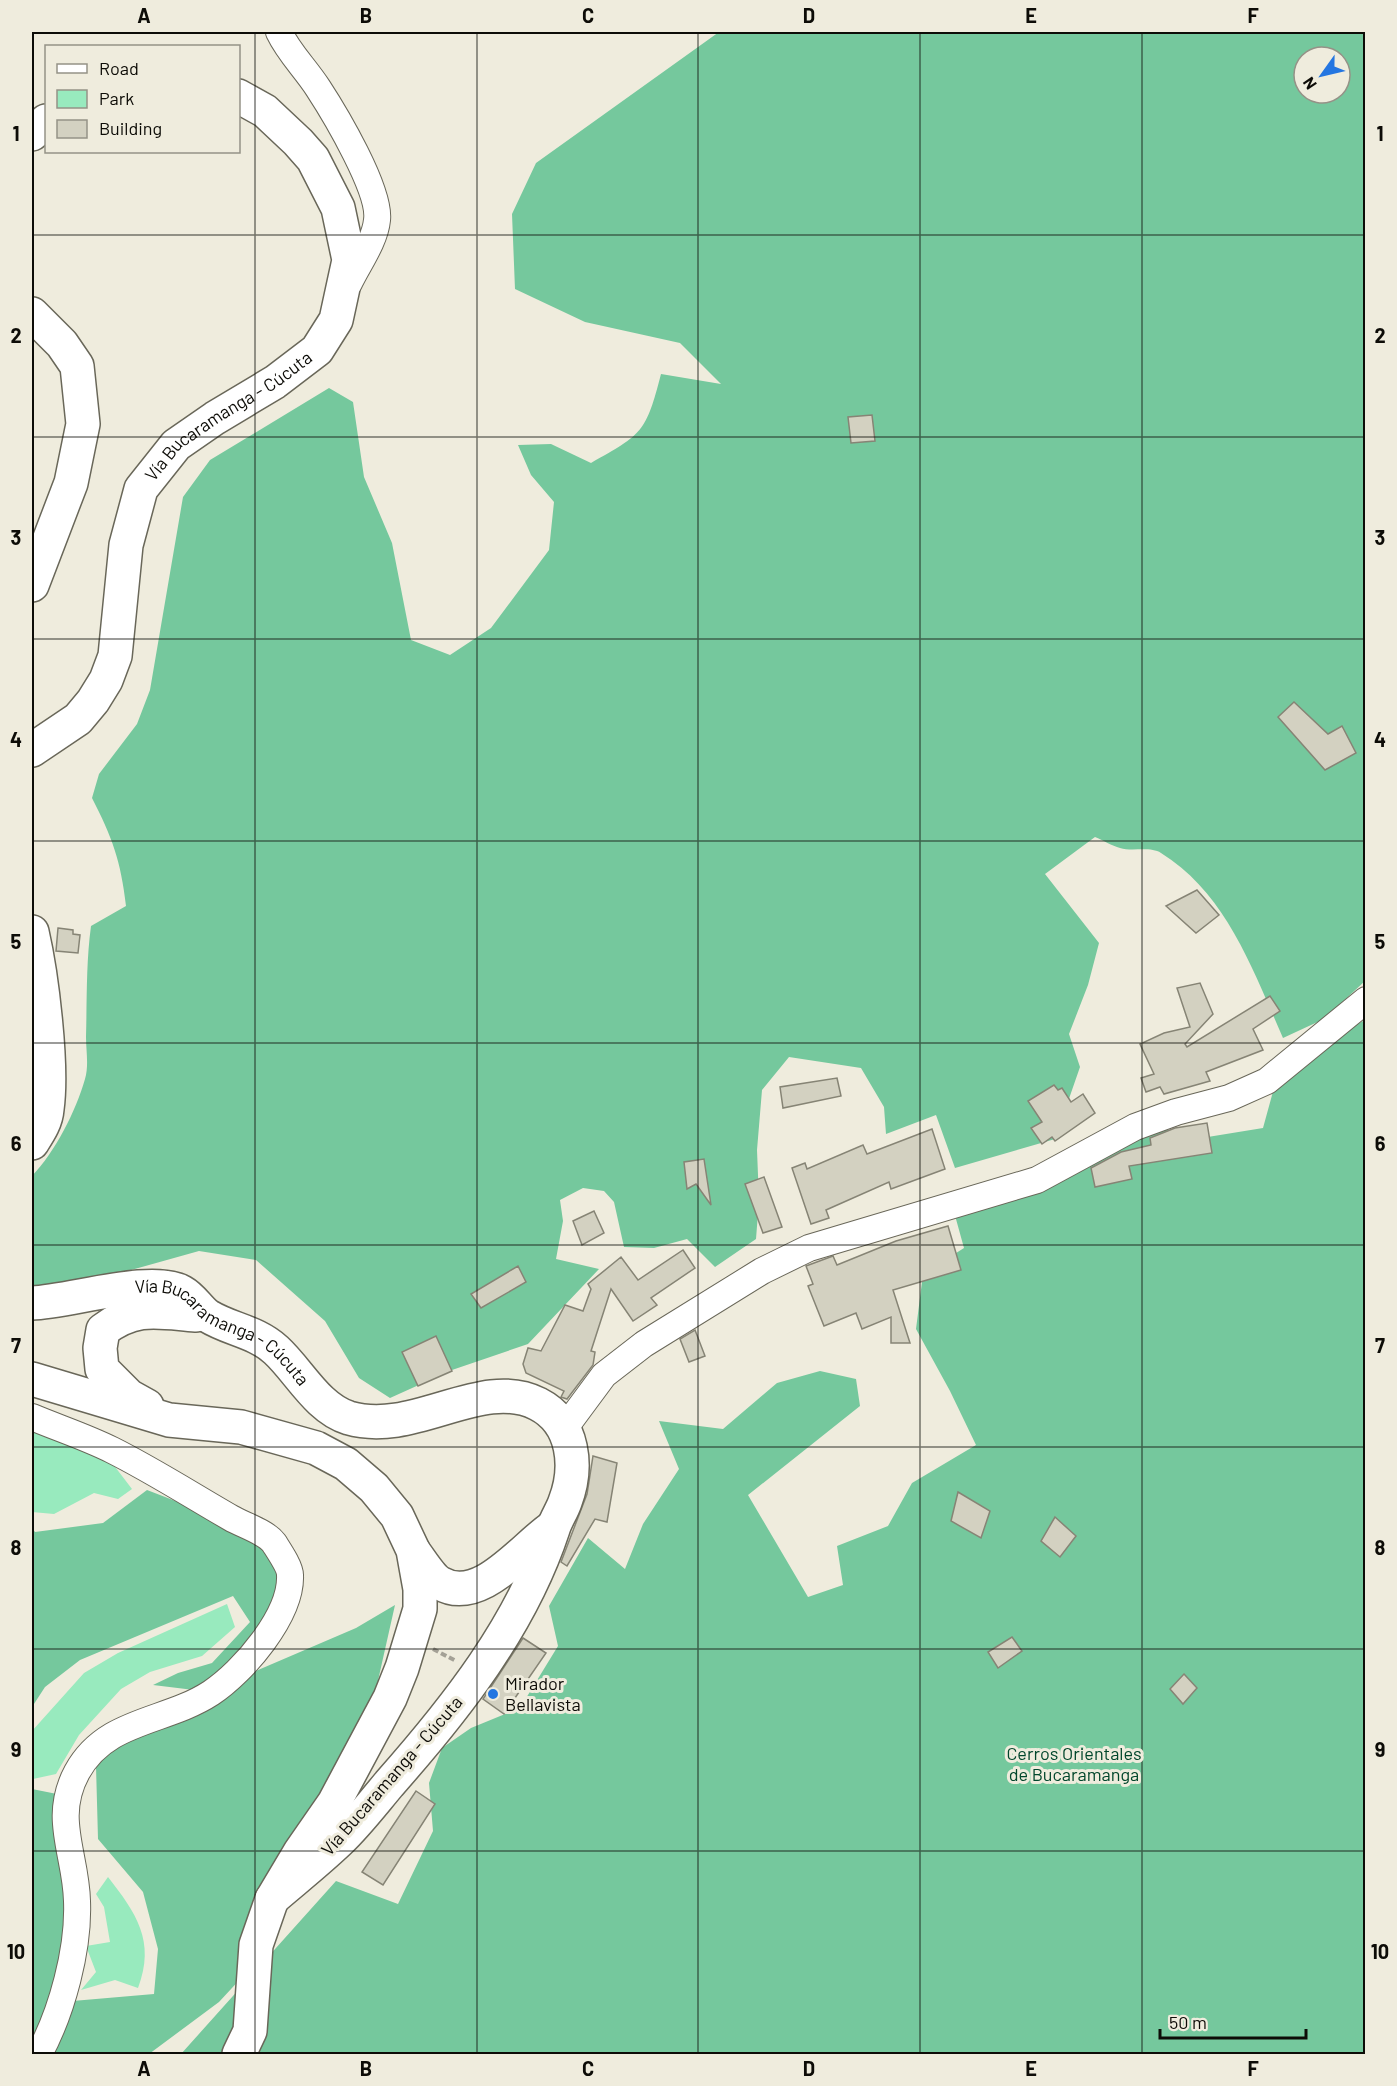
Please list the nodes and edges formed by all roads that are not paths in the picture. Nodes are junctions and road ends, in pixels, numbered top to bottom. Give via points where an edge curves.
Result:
1 (279, 32) edge
2 (240, 97) edge
3 (45, 122) edge
4 (32, 134) edge
5 (344, 294) junction
6 (32, 314) edge
7 (32, 585) edge
8 (32, 750) edge
9 (32, 932) edge
10 (1365, 1000) edge
11 (32, 1143) edge
12 (32, 1303) edge
13 (207, 1315) junction
14 (32, 1379) edge
15 (32, 1417) edge
16 (169, 1420) junction
17 (564, 1429) junction
18 (553, 1527) junction
19 (413, 1550) junction
20 (272, 1899) junction
21 (39, 2055) edge
22 (239, 2055) edge

1 - 5 street via 318,88 377,202 377,222
2 - 5 highway, Vía Bucaramanga - Cúcuta via 284,127 313,159 327,184 345,232 349,260
3 - 4 highway
5 - 8 highway, Vía Bucaramanga - Cúcuta via 336,320 317,350 275,382 176,445 141,489 126,545 115,656 106,680 78,719
6 - 7 highway via 62,344 77,366 83,424 71,483
9 - 11 highway via 48,1087 44,1124
10 - 17 street via 1267,1081 1229,1098 1135,1127 1037,1180 809,1248 762,1271 644,1344 604,1375
12 - 13 highway, Vía Bucaramanga - Cúcuta via 157,1287 180,1291
13 - 16 highway via 157,1310 134,1313 103,1330 102,1370 129,1396
13 - 17 highway, Vía Bucaramanga - Cúcuta via 250,1332 275,1350 326,1404 345,1417 365,1422 401,1420 492,1396 538,1404
14 - 16 highway, Vía Bucaramanga - Cúcuta
15 - 21 street via 110,1449 272,1541 290,1573 288,1597 280,1618 250,1657 213,1692 183,1708 104,1738 78,1770 64,1799 77,1900 72,1962
16 - 19 highway, Vía Bucaramanga - Cúcuta via 241,1427 316,1448 346,1464 374,1488 397,1516
17 - 18 highway, Vía Bucaramanga - Cúcuta via 573,1456 573,1476
18 - 19 highway via 497,1575 468,1587 452,1588 438,1583
18 - 20 highway, Vía Bucaramanga - Cúcuta via 548,1548 500,1643 413,1757 340,1840
19 - 20 highway, Vía Bucaramanga - Cúcuta via 420,1609 390,1698 334,1803
20 - 22 highway via 256,1945 250,2031

